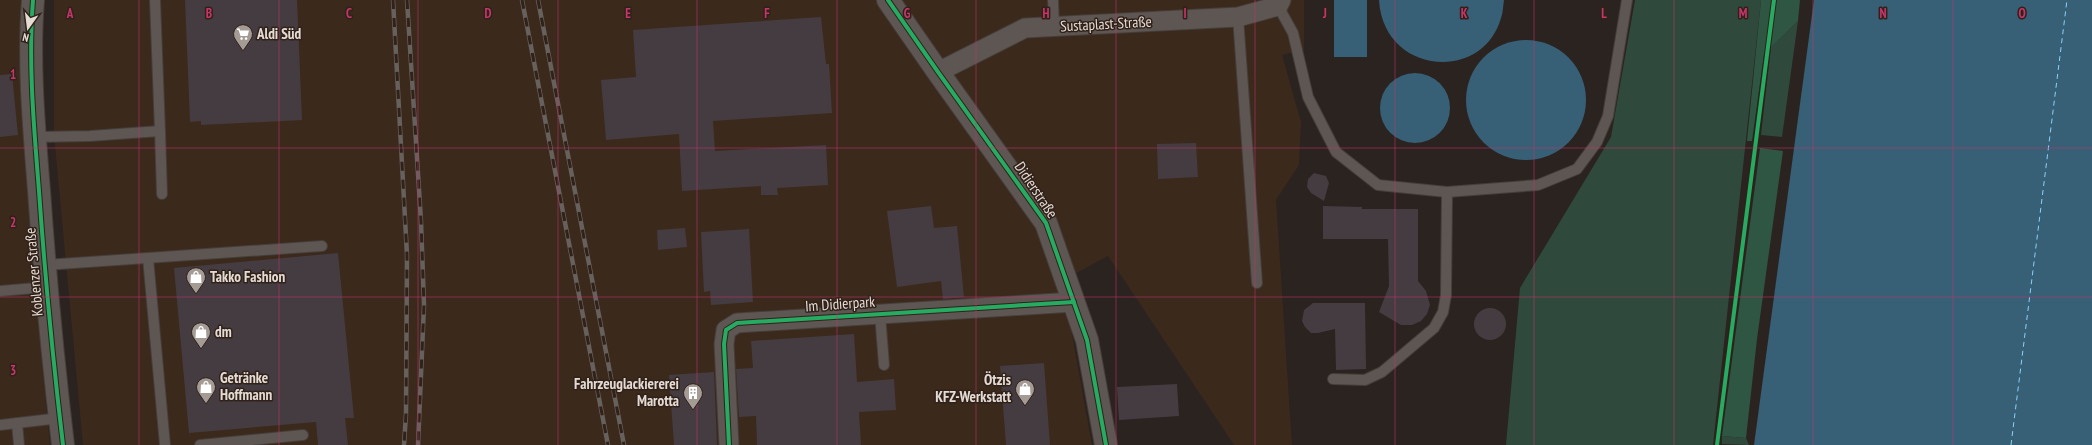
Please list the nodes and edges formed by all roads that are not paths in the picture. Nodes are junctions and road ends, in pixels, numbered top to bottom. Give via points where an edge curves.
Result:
1 (33, 0) edge
2 (155, 0) edge
3 (888, 0) edge
4 (1053, 0) edge
5 (1627, 0) edge
6 (1279, 3) edge
7 (1238, 17) junction
8 (1054, 26) junction
9 (938, 72) junction
10 (160, 131) junction
11 (35, 137) junction
12 (1447, 192) junction
13 (162, 194) dead end
14 (322, 246) dead end
15 (148, 258) junction
16 (45, 265) junction
17 (1257, 283) dead end
18 (47, 287) junction
19 (0, 291) edge
20 (1074, 302) junction
21 (880, 314) junction
22 (884, 365) dead end
23 (1333, 379) dead end
24 (60, 418) junction
25 (17, 423) junction
26 (0, 425) edge
27 (303, 435) dead end
28 (19, 445) edge
29 (63, 445) edge
30 (165, 445) edge
31 (200, 445) edge
32 (729, 445) edge
33 (1106, 445) edge

1 - 11 street, Koblenzer Straße via 31,49
2 - 10 lane
3 - 9 street, Didierstraße
4 - 8 lane
5 - 12 lane via 1608,116 1597,142 1577,170 1538,185
6 - 7 street, Sustaplast-Straße
6 - 12 lane via 1293,33 1308,97 1336,152 1378,184
7 - 8 street, Sustaplast-Straße
7 - 17 lane
8 - 9 street, Sustaplast-Straße via 1025,28
9 - 20 street, Didierstraße via 1046,223
10 - 11 lane
10 - 13 lane
11 - 16 street, Koblenzer Straße
12 - 23 lane via 1446,295 1443,312 1434,328 1382,372 1365,380
14 - 15 lane
15 - 16 lane
15 - 30 lane
16 - 18 street, Koblenzer Straße
18 - 19 lane
18 - 24 street, Koblenzer Straße
20 - 21 street, Im Didierpark
20 - 33 street, Didierstraße via 1087,340
21 - 22 lane
21 - 32 street, Im Didierpark via 731,325 726,330 724,344
24 - 25 lane
24 - 29 street, Koblenzer Straße
25 - 26 lane
25 - 28 lane
27 - 31 lane

